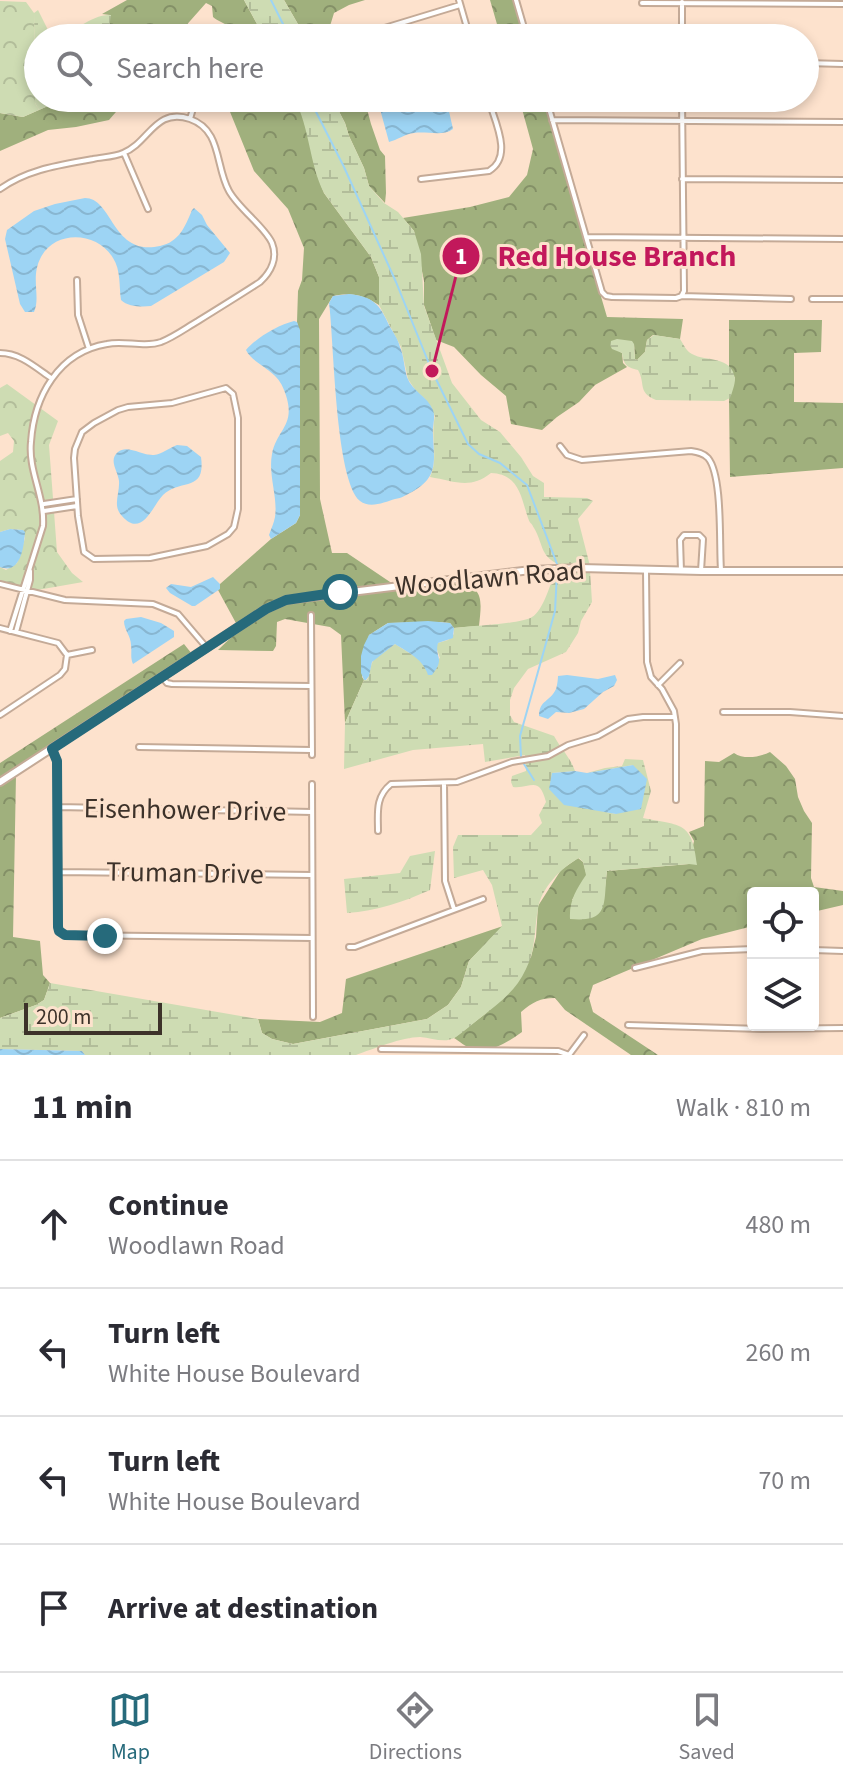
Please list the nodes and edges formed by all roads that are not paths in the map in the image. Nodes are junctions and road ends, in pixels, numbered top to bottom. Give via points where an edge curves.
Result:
1 (516, 0) edge
2 (682, 1) edge
3 (459, 2) edge
4 (642, 3) dead end
5 (843, 4) edge
6 (394, 24) edge
7 (466, 24) edge
8 (523, 24) edge
9 (682, 24) edge
10 (819, 63) edge
11 (843, 64) edge
12 (192, 112) edge
13 (492, 112) edge
14 (550, 112) edge
15 (682, 112) edge
16 (190, 119) junction
17 (552, 120) junction
18 (682, 121) junction
19 (843, 122) edge
20 (124, 153) junction
21 (421, 179) dead end
22 (682, 179) junction
23 (843, 180) edge
24 (0, 189) edge
25 (148, 209) dead end
26 (586, 237) junction
27 (683, 237) junction
28 (843, 239) edge
29 (77, 280) dead end
30 (682, 296) junction
31 (791, 299) dead end
32 (812, 299) dead end
33 (843, 299) edge
34 (89, 349) junction
35 (0, 353) edge
36 (51, 378) junction
37 (560, 446) dead end
38 (78, 502) junction
39 (43, 504) junction
40 (44, 511) junction
41 (646, 570) junction
42 (681, 571) junction
43 (701, 571) junction
44 (721, 571) junction
45 (843, 571) edge
46 (0, 584) edge
47 (24, 591) junction
48 (311, 615) dead end
49 (0, 628) edge
50 (13, 631) junction
51 (207, 648) junction
52 (92, 650) dead end
53 (67, 655) junction
54 (680, 663) dead end
55 (162, 677) junction
56 (658, 685) junction
57 (311, 686) junction
58 (723, 712) dead end
59 (0, 715) edge
60 (843, 716) edge
61 (675, 717) junction
62 (139, 747) dead end
63 (52, 749) junction
64 (0, 782) edge
65 (444, 783) junction
66 (312, 784) dead end
67 (676, 800) dead end
68 (58, 807) junction
69 (312, 812) junction
70 (378, 831) dead end
71 (58, 872) junction
72 (312, 875) junction
73 (483, 899) dead end
74 (454, 909) junction
75 (312, 938) junction
76 (349, 947) dead end
77 (747, 949) edge
78 (819, 950) edge
79 (843, 951) edge
80 (635, 968) dead end
81 (313, 1017) dead end
82 (628, 1025) dead end
83 (843, 1028) edge
84 (584, 1035) dead end
85 (381, 1049) dead end
86 (404, 1052) edge
87 (444, 1053) edge
88 (484, 1053) edge
89 (569, 1055) edge

1 - 8 street
2 - 4 street
2 - 5 street
2 - 9 street
3 - 6 street
3 - 7 street
10 - 11 street
12 - 16 street
13 - 21 street via 503,152 496,167
14 - 17 street
15 - 18 street
16 - 20 street via 165,119
16 - 34 street via 210,134 229,191 272,243 271,271 159,343 107,343
17 - 18 street
17 - 26 street
18 - 19 street
18 - 22 street
20 - 24 street via 36,171
20 - 25 street
22 - 23 street
22 - 27 street
26 - 27 street
26 - 30 street via 607,296
27 - 28 street
27 - 30 street
29 - 34 street via 78,315
30 - 31 street
32 - 33 street
34 - 36 street
35 - 36 street via 20,358
36 - 39 street via 37,408 31,443 34,480
37 - 44 street via 569,457 582,460 691,451 704,455 711,463 719,501
38 - 38 street via 75,449 82,432 94,423 128,407 172,403 226,388 233,394 238,509 228,534 207,546 167,556 94,559 84,552
38 - 39 street
38 - 40 street
39 - 40 street
40 - 47 street
41 - 42 street, Woodlawn Road
41 - 51 street, Woodlawn Road via 531,570 286,600
41 - 56 street via 647,662
42 - 43 street, Woodlawn Road
42 - 43 street via 684,535 703,539
43 - 44 street, Woodlawn Road
44 - 45 street, Woodlawn Road
46 - 47 street
47 - 50 street
47 - 51 street via 65,600 166,608 178,614
48 - 57 street
49 - 50 street
50 - 53 street via 58,643
51 - 55 street, Woodlawn Road
52 - 53 street
53 - 59 street via 60,675
54 - 56 street
55 - 57 street via 172,684
55 - 63 street, Woodlawn Road
56 - 61 street
57 - 62 street via 312,752
58 - 60 street
61 - 65 street via 628,719 548,756
61 - 67 street
63 - 64 street, Woodlawn Road
63 - 68 street
65 - 70 street via 386,787 378,800
65 - 74 street via 445,881
66 - 69 street
68 - 69 street, Eisenhower Drive
68 - 71 street
69 - 72 street
71 - 72 street, Truman Drive
71 - 75 street via 59,931 65,935
72 - 75 street
73 - 74 street
74 - 76 street
75 - 81 street
77 - 80 street via 702,951
78 - 79 street
82 - 83 street
84 - 89 street
85 - 86 street
86 - 87 street
87 - 88 street
88 - 89 street

